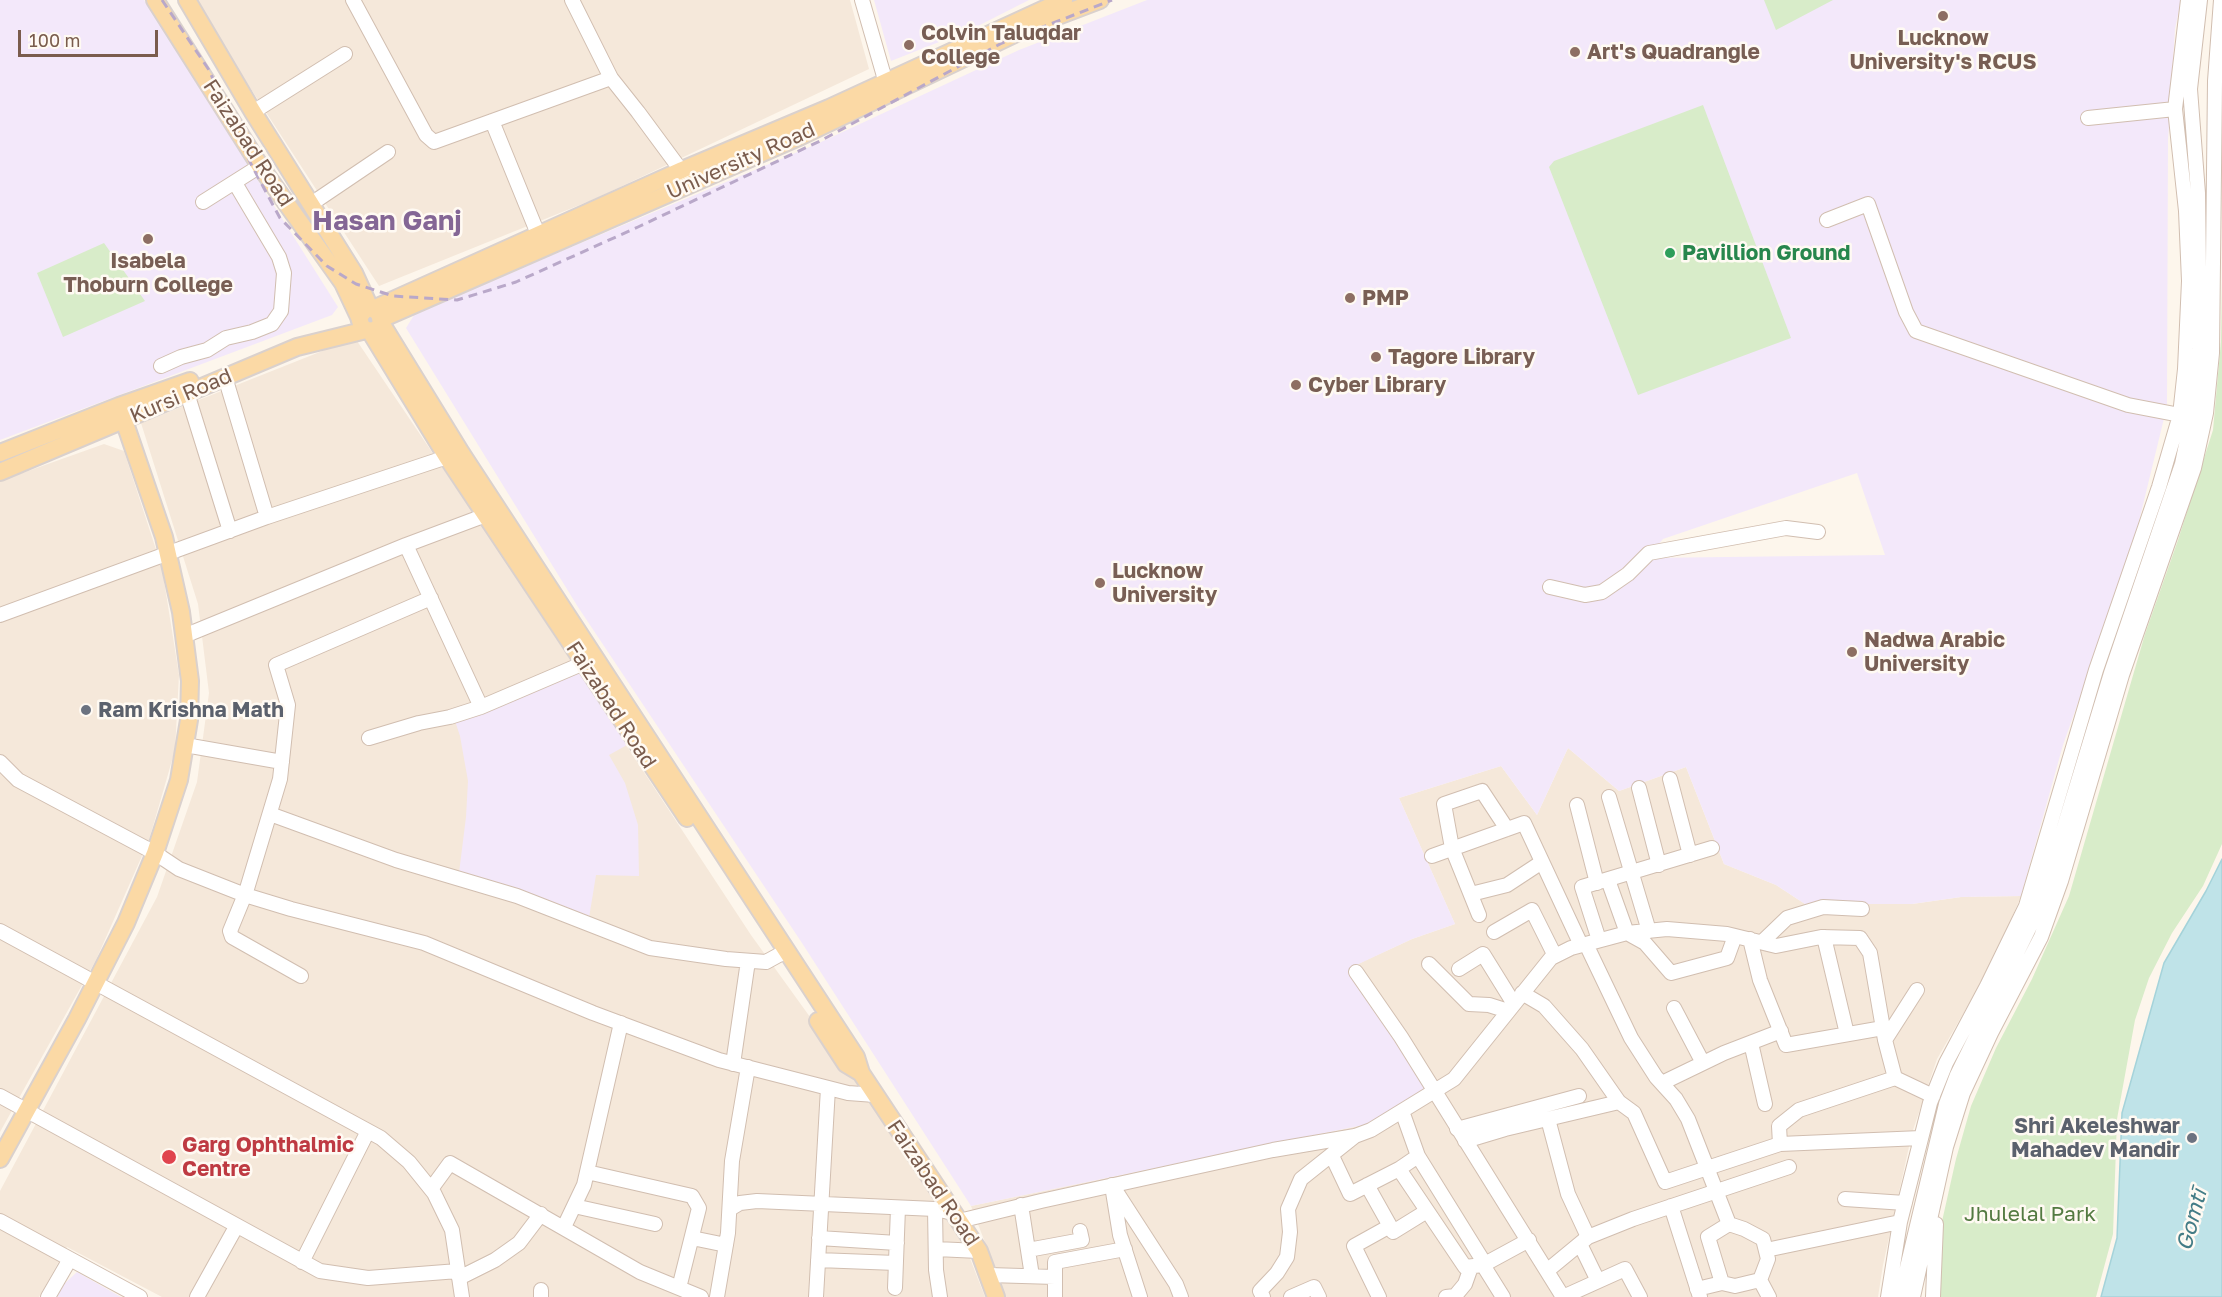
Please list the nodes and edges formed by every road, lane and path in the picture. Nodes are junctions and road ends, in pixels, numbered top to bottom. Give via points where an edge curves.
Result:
1 (155, 0) edge
2 (187, 0) edge
3 (353, 0) edge
4 (572, 0) edge
5 (862, 0) edge
6 (1064, 0) edge
7 (1100, 0) edge
8 (2188, 0) edge
9 (2200, 0) edge
10 (2221, 0) edge
11 (345, 54) dead end
12 (611, 78) junction
13 (887, 88) junction
14 (2175, 109) junction
15 (253, 112) junction
16 (2088, 118) dead end
17 (492, 121) junction
18 (388, 152) dead end
19 (260, 166) junction
20 (686, 177) junction
21 (236, 183) junction
22 (203, 202) dead end
23 (311, 204) junction
24 (1827, 220) dead end
25 (538, 234) junction
26 (370, 320) junction
27 (161, 366) dead end
28 (225, 377) junction
29 (187, 393) junction
30 (122, 413) junction
31 (2180, 415) junction
32 (0, 453) edge
33 (454, 455) junction
34 (0, 472) edge
35 (493, 513) junction
36 (267, 517) junction
37 (230, 531) junction
38 (1818, 532) dead end
39 (406, 545) junction
40 (168, 555) junction
41 (1550, 587) dead end
42 (431, 598) junction
43 (0, 615) edge
44 (184, 636) junction
45 (589, 659) junction
46 (481, 707) junction
47 (369, 738) dead end
48 (185, 745) junction
49 (0, 762) edge
50 (282, 762) junction
51 (1670, 779) dead end
52 (1639, 788) dead end
53 (1609, 797) dead end
54 (1577, 805) dead end
55 (270, 814) junction
56 (1507, 829) junction
57 (1712, 848) dead end
58 (1452, 849) junction
59 (155, 853) junction
60 (1690, 855) junction
61 (1432, 856) dead end
62 (1542, 862) junction
63 (1659, 865) junction
64 (1632, 874) junction
65 (1603, 881) junction
66 (1470, 894) junction
67 (245, 895) junction
68 (1862, 909) dead end
69 (1479, 915) dead end
70 (0, 931) edge
71 (1649, 931) junction
72 (1494, 932) dead end
73 (1627, 933) junction
74 (1735, 936) junction
75 (1824, 937) junction
76 (1756, 941) junction
77 (1589, 943) junction
78 (781, 954) junction
79 (1555, 956) junction
80 (747, 961) junction
81 (1429, 964) dead end
82 (1459, 969) dead end
83 (1356, 972) dead end
84 (302, 976) dead end
85 (96, 983) junction
86 (1917, 990) dead end
87 (1515, 1002) junction
88 (1674, 1008) dead end
89 (621, 1023) junction
90 (1781, 1031) junction
91 (1847, 1034) junction
92 (1884, 1034) junction
93 (1751, 1043) junction
94 (1703, 1063) junction
95 (733, 1064) junction
96 (748, 1067) junction
97 (1895, 1078) junction
98 (1662, 1083) junction
99 (828, 1088) junction
100 (1434, 1090) junction
101 (875, 1095) junction
102 (1934, 1095) junction
103 (0, 1096) edge
104 (1579, 1096) dead end
105 (1619, 1102) junction
106 (1766, 1104) dead end
107 (27, 1111) junction
108 (1402, 1111) junction
109 (1548, 1119) junction
110 (1457, 1129) junction
111 (368, 1131) junction
112 (1355, 1136) junction
113 (1921, 1138) junction
114 (1465, 1141) junction
115 (1780, 1144) junction
116 (1332, 1156) junction
117 (1418, 1156) junction
118 (0, 1159) edge
119 (1707, 1167) junction
120 (1790, 1167) dead end
121 (1399, 1169) junction
122 (587, 1172) junction
123 (1112, 1185) junction
124 (1367, 1185) junction
125 (431, 1189) junction
126 (1718, 1191) junction
127 (1936, 1192) junction
128 (1845, 1199) dead end
129 (1905, 1203) junction
130 (821, 1205) junction
131 (1021, 1205) junction
132 (574, 1206) junction
133 (1671, 1206) junction
134 (898, 1208) junction
135 (730, 1209) junction
136 (935, 1209) junction
137 (1427, 1211) junction
138 (541, 1214) junction
139 (956, 1217) junction
140 (0, 1221) edge
141 (1900, 1222) junction
142 (655, 1224) dead end
143 (1729, 1224) junction
144 (1390, 1226) junction
145 (236, 1227) junction
146 (564, 1227) junction
147 (692, 1238) junction
148 (819, 1238) junction
149 (1529, 1240) junction
150 (1584, 1240) junction
151 (897, 1243) junction
152 (726, 1245) junction
153 (936, 1249) junction
154 (1125, 1249) junction
155 (1028, 1250) junction
156 (1766, 1250) junction
157 (979, 1251) junction
158 (1086, 1256) junction
159 (70, 1259) junction
160 (818, 1260) junction
161 (302, 1262) junction
162 (896, 1263) junction
163 (1480, 1265) junction
164 (1548, 1270) junction
165 (459, 1275) junction
166 (989, 1275) junction
167 (1032, 1276) junction
168 (1055, 1277) junction
169 (1760, 1280) junction
170 (1598, 1281) junction
171 (1722, 1283) junction
172 (679, 1288) junction
173 (895, 1288) dead end
174 (1700, 1294) edge
175 (48, 1297) edge
176 (140, 1297) edge
177 (197, 1297) edge
178 (462, 1297) edge
179 (701, 1297) edge
180 (717, 1297) edge
181 (816, 1297) edge
182 (940, 1297) edge
183 (996, 1297) edge
184 (1055, 1297) edge
185 (1140, 1297) edge
186 (1181, 1297) edge
187 (1263, 1297) edge
188 (1291, 1297) edge
189 (1319, 1297) edge
190 (1381, 1297) edge
191 (1389, 1297) edge
192 (1446, 1297) edge
193 (1503, 1297) edge
194 (1563, 1297) edge
195 (1640, 1297) edge
196 (1769, 1297) edge
197 (1888, 1297) edge
198 (1900, 1297) edge
199 (1913, 1297) edge
200 (1933, 1297) edge

1 - 19 main road, Faizabad Road
2 - 15 main road, Faizabad Road
3 - 17 street via 426,135 434,142
4 - 12 street
5 - 13 street
6 - 13 main road, University Road
7 - 13 main road, University Road
8 - 14 street
9 - 198 street via 2190,89 2199,205 2200,349 2182,464 2118,651 2040,906 1946,1104
10 - 127 street via 2215,81 2212,353 2206,413 2194,468 2122,675 2061,881 2041,937 1963,1093
11 - 15 street
12 - 17 street
12 - 20 street
13 - 20 main road, University Road
14 - 16 street
14 - 31 street via 2189,281
15 - 23 main road, Faizabad Road
17 - 25 street
18 - 23 street
19 - 21 street
19 - 26 main road, Faizabad Road
20 - 25 main road, University Road
20 - 26 main road, University Road
21 - 22 street
21 - 27 street via 279,257 284,273 281,311 272,324 226,338 207,350
23 - 26 main road, Faizabad Road via 354,273
24 - 31 street via 1868,204 1916,331 2128,405
25 - 26 main road, University Road
26 - 28 main road, Kursi Road
26 - 30 main road, Kursi Road
26 - 33 main road, Faizabad Road
28 - 29 main road, Kursi Road
28 - 36 street
29 - 30 main road, Kursi Road
29 - 37 street
30 - 32 main road, Kursi Road
30 - 34 main road, Kursi Road
30 - 40 main road
31 - 102 street via 2096,670 2026,906 1946,1063
33 - 35 main road, Faizabad Road
33 - 36 street
35 - 39 street
35 - 45 main road, Faizabad Road
36 - 37 street
37 - 40 street
38 - 41 street via 1786,528 1649,553 1602,592 1585,595
39 - 42 street
39 - 44 street
40 - 43 street
40 - 44 main road
42 - 46 street
42 - 50 street via 276,665 288,705
44 - 48 main road via 190,681
45 - 46 street
45 - 78 main road, Faizabad Road
46 - 47 street
48 - 50 street
48 - 59 main road via 179,780
49 - 59 street via 18,780
50 - 55 street
51 - 60 street
52 - 63 street
53 - 64 street
54 - 65 street
55 - 67 street
55 - 80 street via 396,860 518,896 650,948
56 - 58 street
56 - 58 street via 1482,791 1444,804
56 - 62 street via 1524,823
57 - 60 street
58 - 61 street
58 - 66 street
59 - 67 street via 179,869
59 - 85 main road
60 - 63 street
62 - 66 street via 1507,885
62 - 77 street
63 - 64 street
64 - 65 street
64 - 71 street
65 - 73 street
65 - 77 street via 1582,887
66 - 69 street
67 - 84 street via 230,931 232,937
67 - 89 street via 424,943
68 - 76 street via 1823,908 1787,918
70 - 85 street
71 - 73 street
71 - 74 street via 1667,929
72 - 79 street via 1532,910
73 - 74 street via 1645,943 1671,973 1727,958
73 - 77 street
74 - 76 street
75 - 76 street via 1776,946
75 - 91 street
75 - 92 street via 1860,938 1870,953
76 - 90 street via 1760,980
77 - 79 street
77 - 98 street via 1631,1038
78 - 80 street via 766,962
78 - 101 main road, Faizabad Road via 856,1058
79 - 87 street
80 - 95 street
81 - 87 street via 1469,1004
82 - 87 street via 1483,954
83 - 100 street
85 - 107 main road
85 - 111 street
86 - 92 street
87 - 100 street via 1454,1079
87 - 105 street via 1544,1006 1582,1049
88 - 94 street
89 - 95 street
89 - 122 street
90 - 91 street via 1786,1045
90 - 93 street
91 - 92 street
92 - 97 street
93 - 94 street
93 - 106 street
94 - 98 street
95 - 96 street
96 - 99 street
96 - 135 street via 732,1161
97 - 102 street
97 - 115 street via 1798,1110 1779,1126
98 - 119 street via 1688,1119
99 - 101 street
99 - 130 street
100 - 108 street
100 - 110 street
101 - 139 main road, Faizabad Road
102 - 113 street
103 - 107 street
104 - 110 street
105 - 109 street
105 - 119 street via 1634,1113 1665,1182
107 - 118 main road
107 - 145 street
108 - 112 street
108 - 117 street
109 - 114 street
109 - 150 street
110 - 114 street
111 - 125 street via 409,1162
111 - 161 street
112 - 116 street
112 - 123 street
113 - 115 street
113 - 129 street
114 - 149 street
115 - 119 street
116 - 124 street via 1350,1194
116 - 187 street via 1301,1179 1294,1193 1288,1209 1287,1257 1260,1291
117 - 121 street
117 - 163 street
119 - 126 street
120 - 126 street
121 - 124 street
121 - 137 street
122 - 132 street
122 - 147 street via 692,1196 699,1208
123 - 131 street
123 - 154 street
123 - 186 street
124 - 144 street
125 - 138 street via 450,1163
125 - 165 street via 452,1230
126 - 133 street
126 - 143 street
127 - 199 street
127 - 200 street
128 - 129 street
129 - 141 street
130 - 134 street
130 - 135 street via 757,1201
130 - 148 street
131 - 139 street
131 - 155 street
132 - 142 street
132 - 146 street
133 - 150 street
133 - 174 street
134 - 136 street
134 - 151 street
135 - 152 street
136 - 139 street
136 - 153 street
137 - 144 street via 1393,1232
137 - 163 street via 1466,1267
138 - 146 street
138 - 165 street via 519,1243 495,1260
139 - 157 main road, Faizabad Road
140 - 159 street
141 - 156 street
141 - 197 street
143 - 156 street via 1763,1239
143 - 171 street via 1708,1237
144 - 190 street via 1354,1246
145 - 161 street
145 - 177 street
146 - 172 street via 640,1272
147 - 152 street
147 - 172 street
148 - 151 street
148 - 160 street
149 - 163 street
149 - 164 street
150 - 164 street
150 - 170 street
151 - 162 street
152 - 180 street
153 - 157 street
153 - 182 street
154 - 158 street
154 - 185 street
155 - 158 street via 1081,1236
155 - 167 street
156 - 169 street via 1768,1259
157 - 166 main road, Faizabad Road
158 - 168 street via 1055,1262
159 - 175 street
159 - 176 street
160 - 162 street
160 - 181 street
161 - 165 street via 320,1271 368,1278
162 - 173 street
163 - 192 street via 1455,1296
163 - 193 street
164 - 194 street
165 - 178 street
166 - 167 street
166 - 183 main road, Faizabad Road
167 - 168 street
168 - 184 street
169 - 171 street via 1735,1286
169 - 196 street
170 - 194 street
170 - 195 street via 1625,1269
171 - 174 street
172 - 179 street
188 - 189 street via 1314,1287
190 - 191 street

